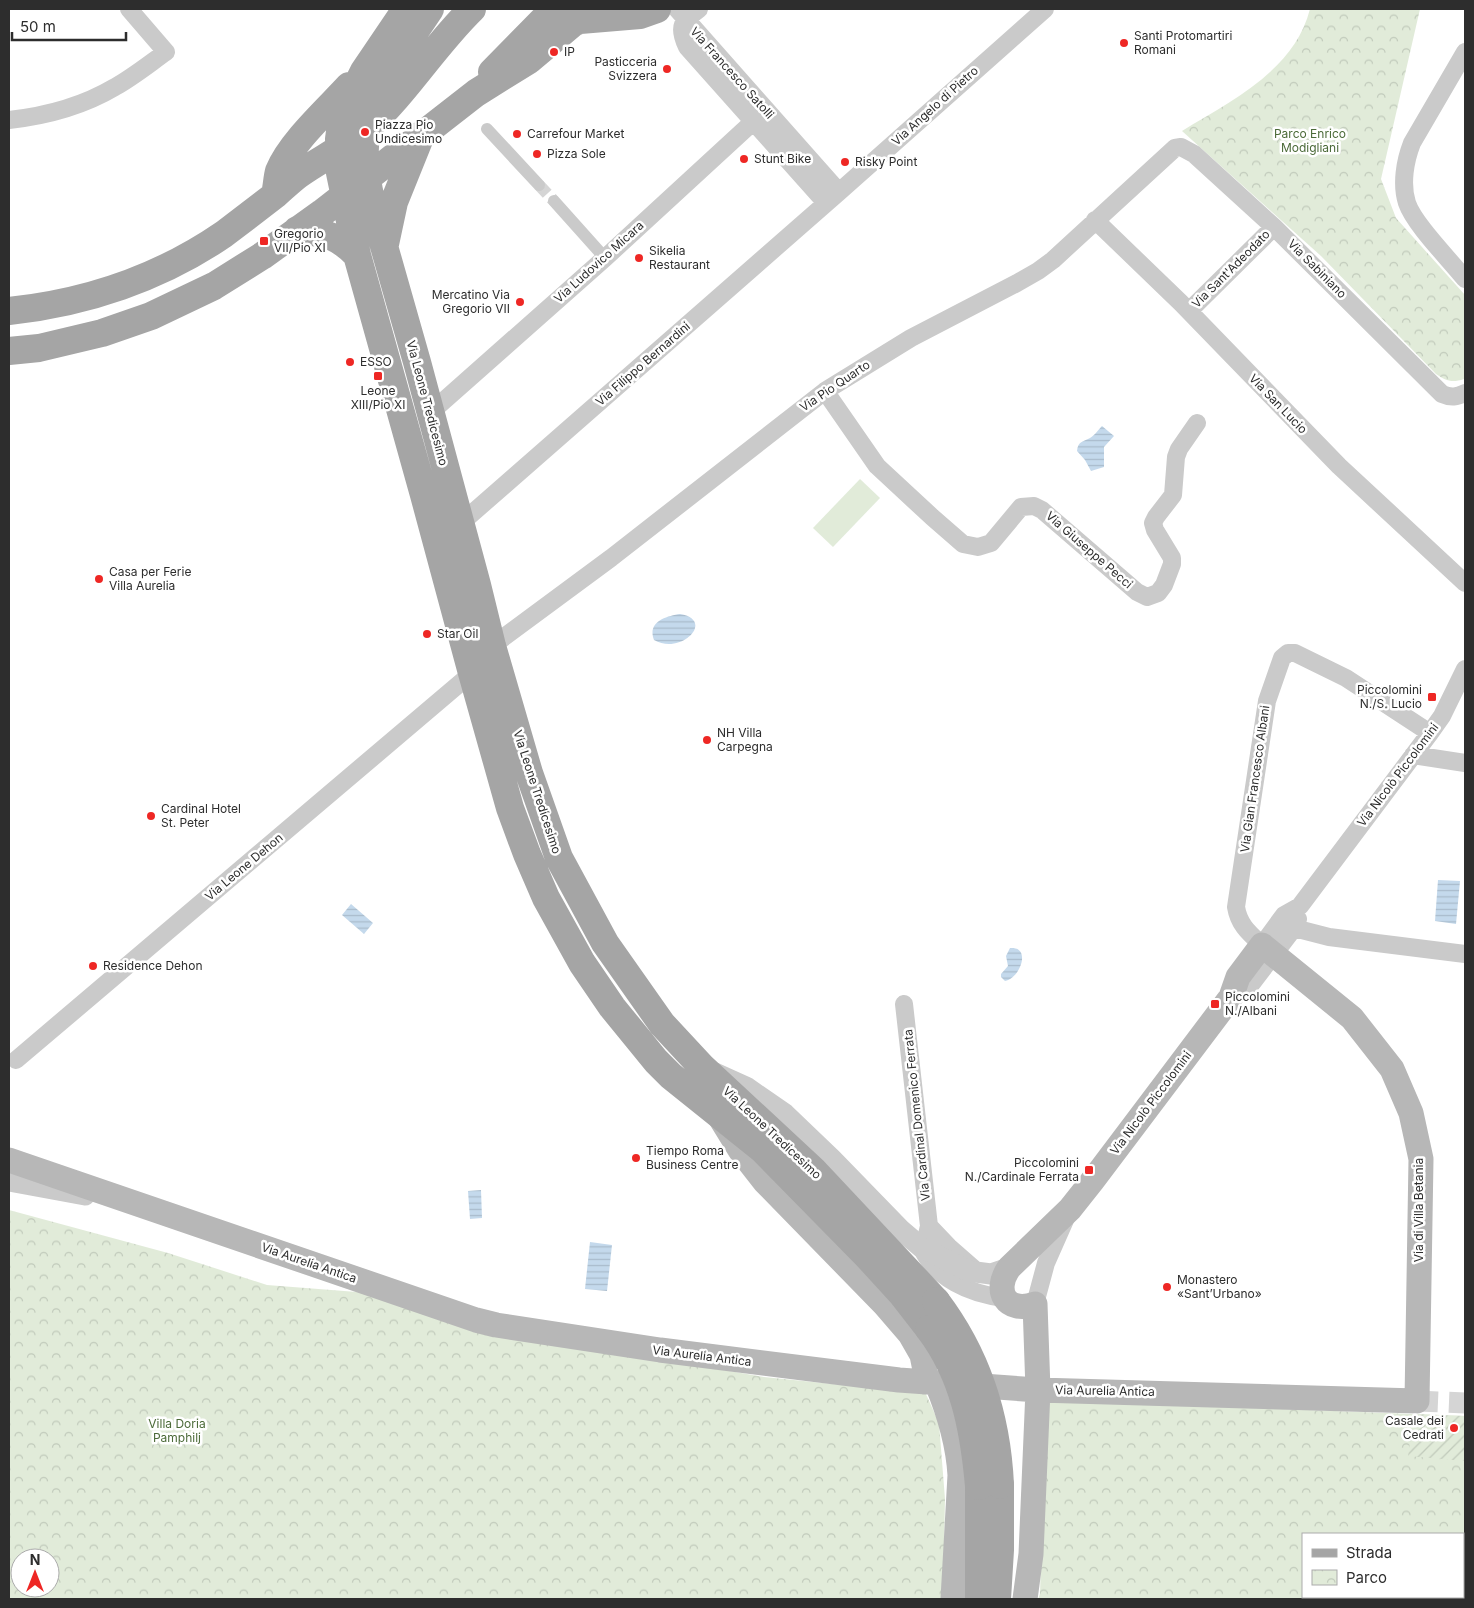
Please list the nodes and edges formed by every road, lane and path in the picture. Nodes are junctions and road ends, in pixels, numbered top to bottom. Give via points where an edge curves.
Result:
1 (129, 9) edge
2 (406, 9) edge
3 (430, 9) edge
4 (472, 9) edge
5 (554, 9) edge
6 (657, 9) edge
7 (1044, 9) edge
8 (687, 12) edge
9 (1465, 52) edge
10 (364, 71) junction
11 (476, 93) junction
12 (760, 116) junction
13 (9, 120) edge
14 (366, 129) junction
15 (487, 129) dead end
16 (421, 135) junction
17 (338, 149) junction
18 (1187, 149) joint
19 (366, 178) junction
20 (539, 185) tunnel mouth
21 (275, 194) junction
22 (344, 196) junction
23 (832, 198) junction
24 (554, 201) tunnel mouth
25 (1095, 220) junction
26 (1274, 227) junction
27 (297, 230) junction
28 (385, 248) junction
29 (357, 256) junction
30 (605, 258) junction
31 (1465, 279) edge
32 (9, 311) edge
33 (1189, 311) junction
34 (9, 351) edge
35 (825, 391) junction
36 (1465, 393) edge
37 (430, 413) junction
38 (1197, 424) dead end
39 (460, 524) junction
40 (1465, 583) edge
41 (492, 646) junction
42 (1465, 669) edge
43 (472, 673) junction
44 (1465, 697) edge
45 (1442, 716) junction
46 (1430, 733) junction
47 (1413, 755) junction
48 (1465, 763) edge
49 (1300, 906) junction
50 (1294, 928) junction
51 (1268, 950) junction
52 (1465, 954) edge
53 (904, 1004) dead end
54 (16, 1060) dead end
55 (702, 1067) junction
56 (717, 1113) junction
57 (9, 1160) edge
58 (9, 1181) edge
59 (133, 1203) junction
60 (1070, 1209) junction
61 (930, 1226) junction
62 (920, 1247) junction
63 (1009, 1268) junction
64 (980, 1273) junction
65 (1004, 1298) junction
66 (1035, 1304) junction
67 (931, 1383) junction
68 (1038, 1390) junction
69 (1417, 1401) joint
70 (990, 1486) junction
71 (953, 1599) edge
72 (979, 1599) edge
73 (997, 1599) edge
74 (1025, 1599) edge

1 - 13 street via 166,52 98,96 46,114
2 - 10 main road
3 - 14 main road via 385,80
4 - 14 main road
5 - 11 main road via 506,56
6 - 11 main road via 640,15 576,21 529,60
7 - 23 street, Via Angelo di Pietro
8 - 12 street, Via Francesco Satolli
9 - 31 street via 1412,143 1404,185 1407,204 1414,217
10 - 17 main road via 344,115
10 - 21 main road via 287,157 279,172
11 - 16 main road
12 - 23 street, Via Francesco Satolli
12 - 30 street, Via Ludovico Micara
14 - 17 main road
14 - 19 main road, Via Leone Tredicesimo
15 - 20 street
16 - 19 main road
16 - 28 main road via 394,202
17 - 21 main road
17 - 22 main road, Via Leone Tredicesimo
18 - 25 street, Via Pio Quarto via 1175,148 1168,153
18 - 26 street, Via Sabiniano
19 - 22 main road
19 - 28 main road, Via Leone Tredicesimo
21 - 32 main road via 211,242 132,282 72,301
22 - 27 main road
22 - 29 main road, Via Leone Tredicesimo
23 - 39 street, Via Filippo Bernardini
24 - 30 street
25 - 33 street, Via San Lucio
25 - 35 street, Via Pio Quarto via 1038,271 911,338
26 - 33 street, Via Sant'Adeodato
26 - 36 street, Via Sabiniano via 1442,394 1456,397
27 - 29 main road via 331,235
27 - 34 main road via 214,286 151,316 87,338
28 - 37 main road, Via Leone Tredicesimo
29 - 43 main road, Via Leone Tredicesimo
30 - 37 street, Via Ludovico Micara
33 - 40 street, Via San Lucio via 1339,466
35 - 38 street, Via Giuseppe Pecci via 876,466 963,544 978,547 991,543 1021,507 1034,506 1136,592 1147,597 1158,593 1172,564 1172,558 1153,523 1173,495 1176,457
35 - 41 street, Via Pio Quarto
37 - 39 main road, Via Leone Tredicesimo
39 - 41 main road, Via Leone Tredicesimo
41 - 55 main road, Via Leone Tredicesimo via 529,774 559,858 590,918 625,972 662,1024
42 - 45 street, Via Nicolò Piccolomini
43 - 54 street, Via Leone Dehon
43 - 56 main road, Via Leone Tredicesimo via 512,816 557,919 591,977 627,1025 671,1076
44 - 45 street, Via Nicolò Piccolomini
45 - 46 street, Via Nicolò Piccolomini
46 - 47 street, Via Nicolò Piccolomini
46 - 51 street, Via Gian Francesco Albani via 1346,678 1295,653 1288,653 1282,658 1267,701 1236,907 1241,924
47 - 48 street
47 - 49 street, Via Nicolò Piccolomini
49 - 50 street, Via Nicolò Piccolomini
49 - 51 street, Via Nicolò Piccolomini via 1284,915
50 - 51 street, Via Nicolò Piccolomini
50 - 52 street via 1329,937
51 - 60 main road, Via Nicolò Piccolomini via 1238,977 1231,997
51 - 69 main road, Via di Villa Betania via 1352,1018 1392,1069 1411,1113 1421,1159
53 - 61 street, Via Cardinal Domenico Ferrata
55 - 62 street via 746,1087 769,1102 832,1159
55 - 70 main road, Via Leone Tredicesimo, bridge via 814,1172 936,1301 960,1336 980,1381 993,1423 998,1455
56 - 67 main road via 765,1182 910,1334 922,1355
56 - 70 main road, Via Leone Tredicesimo, bridge via 762,1149 799,1186 930,1329 953,1369
57 - 59 main road
58 - 59 street, Via Aurelia Antica
59 - 67 main road, Via Aurelia Antica via 486,1323 660,1350
60 - 63 main road, Via Nicolò Piccolomini
60 - 66 street via 1046,1263
61 - 62 street
61 - 64 street
62 - 64 street via 959,1267
62 - 65 street via 938,1272 951,1280 974,1291
63 - 64 street via 991,1274
63 - 65 main road via 1002,1282
65 - 66 main road via 1018,1307
66 - 68 main road
67 - 68 main road, Via Aurelia Antica
67 - 71 main road via 948,1411 959,1457
68 - 69 main road, Via Aurelia Antica
68 - 74 main road via 1031,1554
70 - 72 main road, Via Leone Tredicesimo
70 - 73 main road, Via Leone Tredicesimo via 1000,1550

